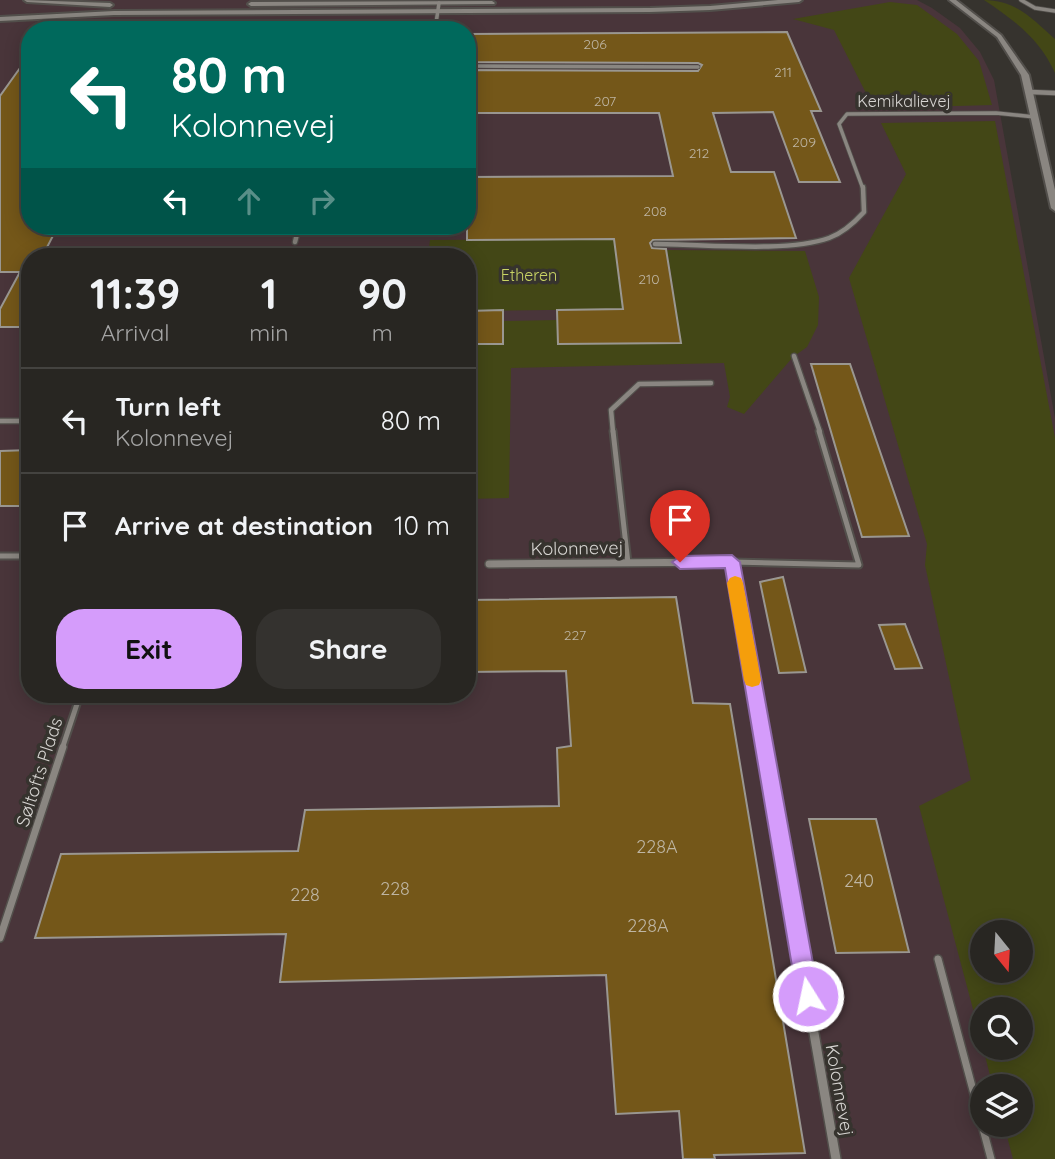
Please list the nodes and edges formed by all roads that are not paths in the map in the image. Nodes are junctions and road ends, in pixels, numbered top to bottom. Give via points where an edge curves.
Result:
1 (27, 0) edge
2 (704, 0) edge
3 (799, 0) edge
4 (952, 0) edge
5 (1021, 0) edge
6 (439, 3) junction
7 (438, 11) junction
8 (1055, 11) edge
9 (0, 19) edge
10 (436, 21) edge
11 (476, 66) edge
12 (698, 66) dead end
13 (1031, 92) junction
14 (1055, 93) edge
15 (1035, 117) junction
16 (1055, 208) edge
17 (297, 235) edge
18 (295, 242) dead end
19 (655, 244) dead end
20 (793, 356) dead end
21 (711, 383) dead end
22 (0, 421) edge
23 (21, 421) edge
24 (0, 556) edge
25 (21, 556) edge
26 (732, 562) junction
27 (628, 563) junction
28 (489, 564) dead end
29 (76, 703) edge
30 (0, 938) edge
31 (938, 960) dead end
32 (970, 1080) edge
33 (985, 1137) edge
34 (836, 1159) edge
35 (991, 1159) edge

1 - 6 street via 105,5
2 - 6 street
3 - 7 street via 710,8
4 - 13 street via 1004,42
5 - 8 lane
6 - 7 lane
7 - 9 street via 114,13
7 - 10 lane
11 - 12 lane
13 - 14 street
13 - 15 street
15 - 16 street
15 - 19 lane, Kemikalievej via 847,114 839,124 865,192 864,212 852,225 804,245
17 - 18 lane
20 - 26 lane via 859,565
21 - 27 lane via 639,384 611,410
22 - 23 lane
24 - 25 lane
26 - 27 street, Kolonnevej
26 - 34 street, Kolonnevej
27 - 28 street, Kolonnevej
29 - 30 lane, Søltofts Plads
31 - 32 lane
33 - 35 lane

